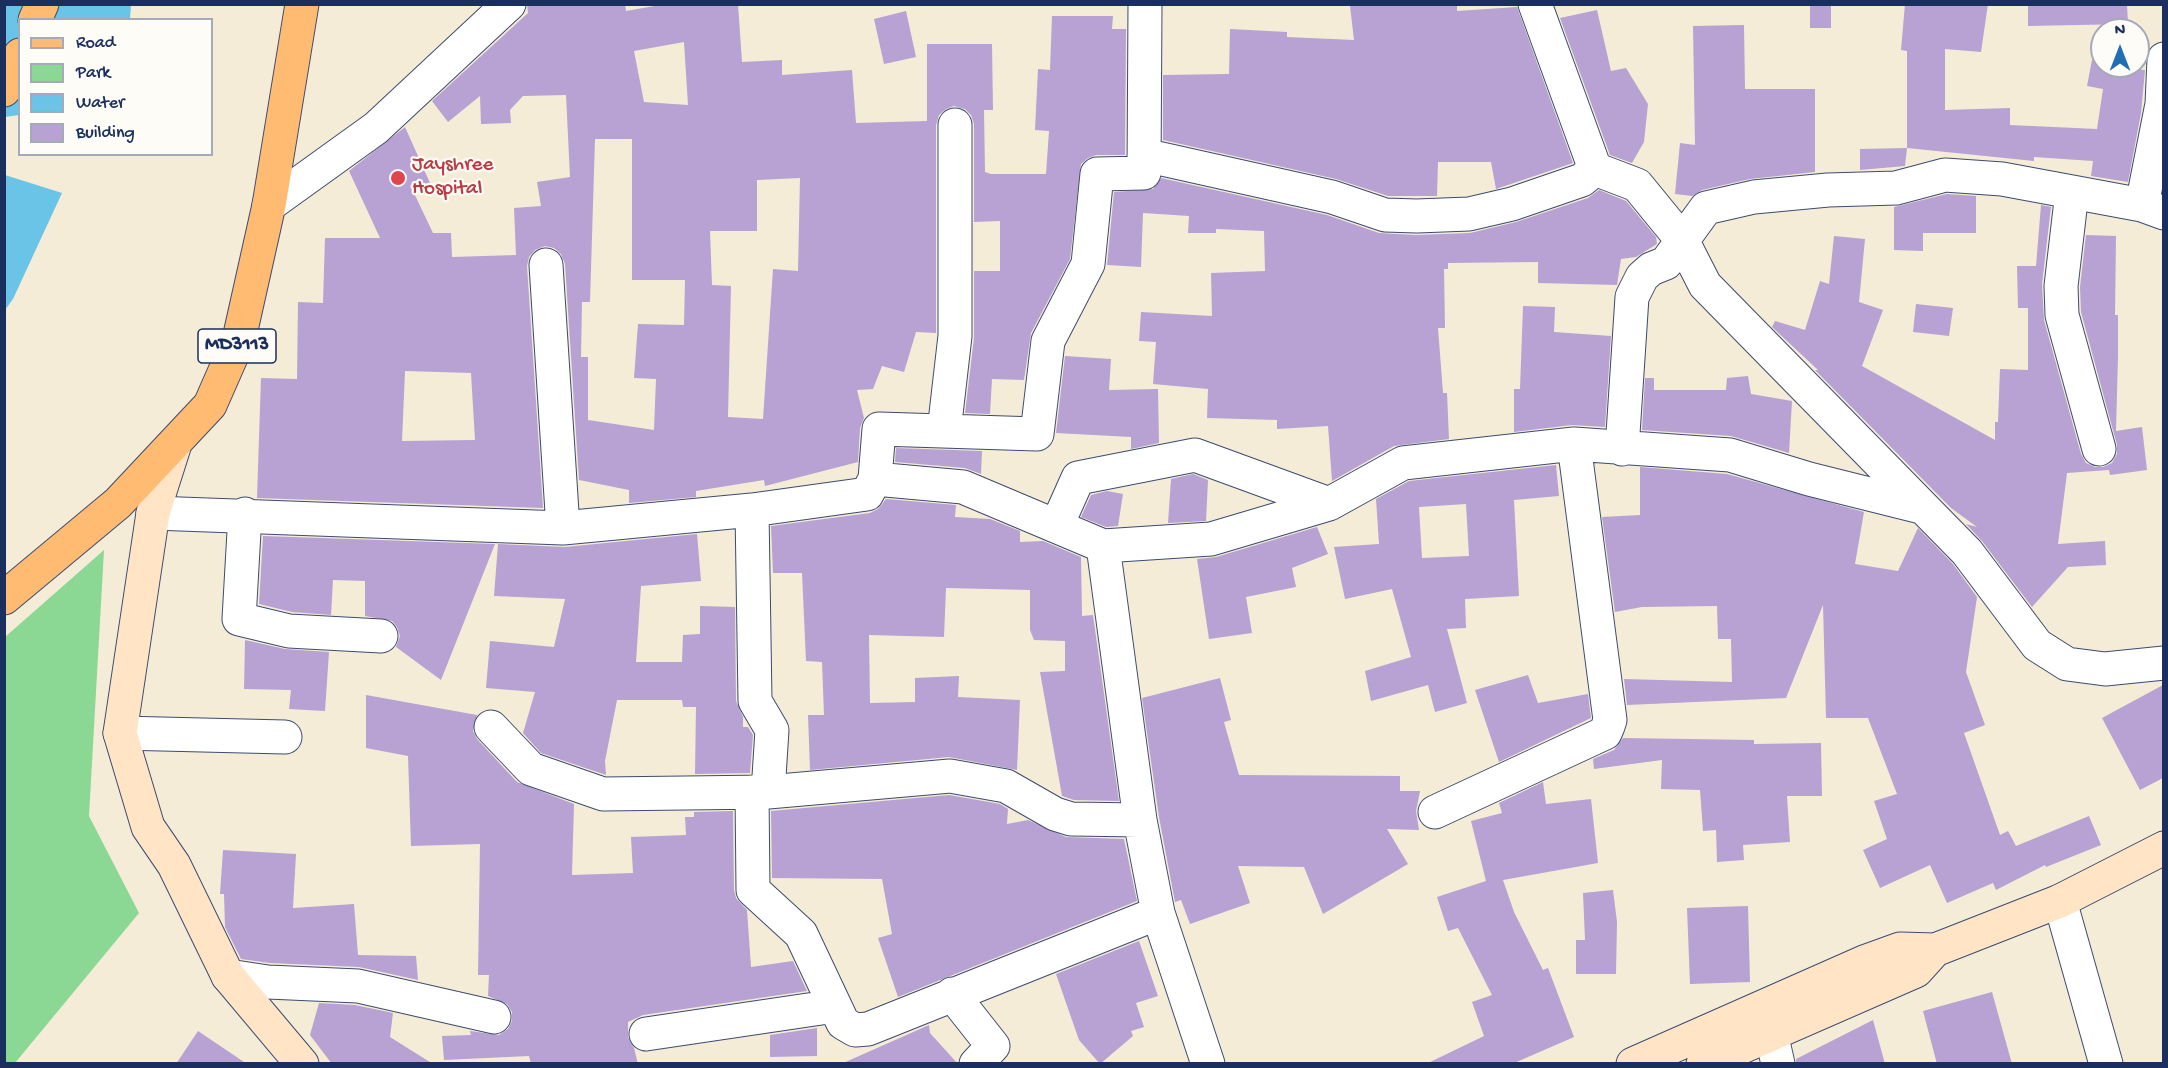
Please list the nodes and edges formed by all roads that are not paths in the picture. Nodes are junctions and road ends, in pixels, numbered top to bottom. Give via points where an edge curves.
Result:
1 (42, 4) edge
2 (302, 4) edge
3 (509, 4) edge
4 (1144, 4) edge
5 (1535, 4) edge
6 (36, 18) edge
7 (18, 59) edge
8 (2163, 59) edge
9 (4, 90) edge
10 (955, 125) dead end
11 (1144, 155) junction
12 (1595, 169) junction
13 (2072, 192) junction
14 (269, 205) junction
15 (2153, 209) edge
16 (1682, 240) junction
17 (546, 265) dead end
18 (944, 431) junction
19 (1574, 444) junction
20 (174, 447) junction
21 (1622, 449) junction
22 (2099, 449) dead end
23 (875, 479) junction
24 (1329, 504) junction
25 (1921, 507) junction
26 (752, 510) junction
27 (153, 513) junction
28 (245, 514) junction
29 (1057, 525) junction
30 (563, 528) junction
31 (1103, 546) junction
32 (4, 598) edge
33 (381, 636) dead end
34 (2163, 663) edge
35 (491, 726) dead end
36 (120, 732) junction
37 (285, 737) dead end
38 (760, 792) junction
39 (1436, 812) dead end
40 (1140, 820) junction
41 (2163, 848) edge
42 (2060, 902) junction
43 (1158, 913) junction
44 (228, 976) junction
45 (952, 994) junction
46 (835, 1006) junction
47 (494, 1017) dead end
48 (646, 1034) dead end
49 (1769, 1035) edge
50 (302, 1064) edge
51 (976, 1064) edge
52 (1208, 1064) edge
53 (1633, 1064) edge
54 (1703, 1064) edge
55 (2106, 1064) edge

1 - 6 main road
2 - 14 main road, MD3113
3 - 14 street via 376,128
4 - 11 street
5 - 12 street
7 - 9 main road
8 - 15 street
10 - 18 street via 955,336
11 - 12 street via 1332,196 1385,214 1417,216 1469,214 1512,204 1582,180
11 - 18 street via 1144,173 1097,174 1088,264 1048,342 1037,434
12 - 16 street via 1637,185
13 - 15 street
13 - 16 street via 2002,179 1945,175 1896,188 1754,196 1706,208
13 - 22 street via 2061,286 2062,315
14 - 20 main road, MD3113 via 239,339 210,405
16 - 21 street via 1666,262 1642,277 1632,297
16 - 25 street via 1706,285
17 - 30 street
18 - 23 street via 879,429
19 - 21 street
19 - 24 street via 1404,463
19 - 39 street via 1608,726 1605,733
20 - 27 main road
20 - 32 main road, MD3113 via 118,503
21 - 25 street via 1730,455
23 - 26 street via 867,494
23 - 29 street via 963,487
24 - 29 street via 1195,455 1078,478
24 - 31 street via 1211,539
25 - 34 street via 1967,552 2037,645 2067,664 2105,669
26 - 30 street
26 - 38 street via 755,701 772,730
27 - 28 street
27 - 36 main road
28 - 30 street
28 - 33 street via 239,619 289,631
29 - 31 street
31 - 40 street
35 - 38 street via 531,769 603,794
36 - 37 street
36 - 44 main road via 148,827 174,866
38 - 40 street via 950,776 1006,786 1054,814 1071,819
38 - 46 street via 753,890 801,934
40 - 43 street
41 - 42 main road
42 - 49 main road via 1935,950 1916,971
42 - 55 street
43 - 45 street
43 - 52 street
44 - 47 street via 357,986
44 - 50 main road
45 - 46 street via 868,1029 855,1030 843,1023
45 - 51 street via 993,1046
46 - 48 street
49 - 53 main road
49 - 54 main road

